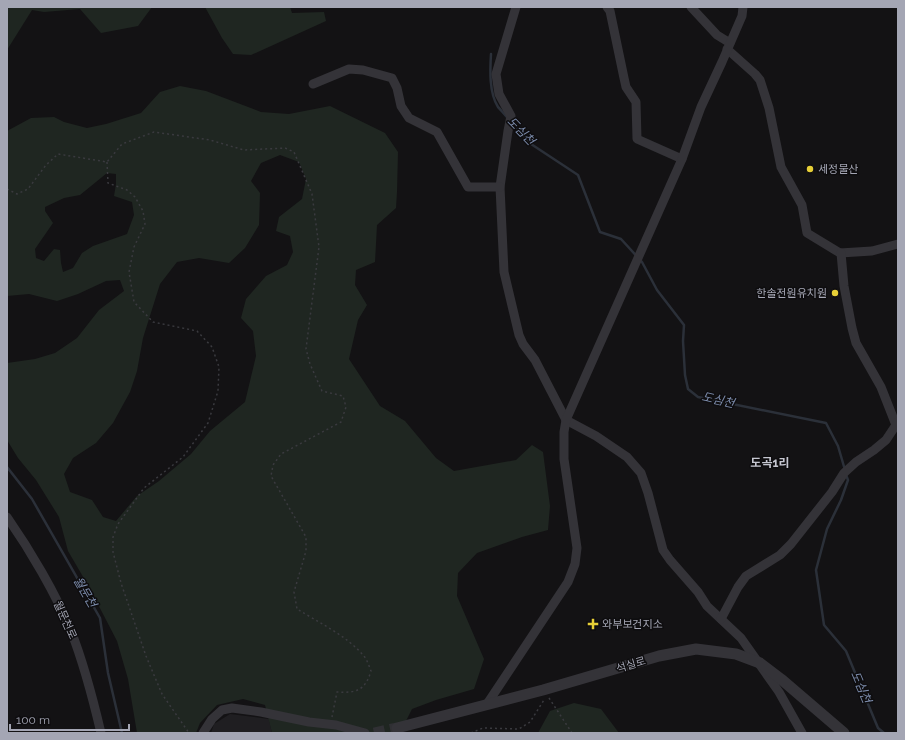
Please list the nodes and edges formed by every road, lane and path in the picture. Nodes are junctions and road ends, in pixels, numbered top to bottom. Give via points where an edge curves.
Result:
1 (516, 7) edge
2 (607, 7) edge
3 (691, 7) edge
4 (743, 7) edge
5 (729, 46) junction
6 (313, 84) dead end
7 (682, 159) junction
8 (107, 162) junction
9 (500, 186) junction
10 (7, 189) edge
11 (898, 244) edge
12 (841, 253) junction
13 (566, 420) junction
14 (897, 423) edge
15 (7, 517) edge
16 (721, 619) junction
17 (760, 663) junction
18 (544, 690) junction
19 (487, 704) junction
20 (330, 724) junction
21 (396, 728) tunnel mouth
22 (101, 733) edge
23 (189, 733) edge
24 (203, 733) edge
25 (365, 733) edge
26 (471, 733) edge
27 (572, 733) edge
28 (802, 733) edge
29 (844, 733) edge

1 - 9 street via 496,74 499,94 511,116
2 - 7 street via 626,87 636,102 637,139
3 - 5 street
4 - 5 street via 742,16
5 - 7 street via 701,107
5 - 12 street via 760,80 769,108 781,167 802,205 807,233
6 - 9 street via 349,69 392,78 401,106 409,118 437,132 468,187
7 - 13 street
8 - 10 path via 58,154 28,189 17,194
8 - 20 path via 122,144 154,132 210,140 244,150 284,148 294,152 312,194 319,247 306,349 322,391 343,396 346,407 341,422 281,454 273,465 271,476 306,537 306,551 294,592 297,609 348,641 364,656 371,672 368,682 360,689 337,692
8 - 23 path via 108,183 127,190 135,197 143,211 145,224 134,247 129,272 134,302 153,322 197,330 212,346 219,367 218,392 208,423 183,457 144,488 118,524 114,537 113,552 121,583 146,656 162,694
9 - 13 street via 504,272 519,335
11 - 12 street via 872,251
12 - 14 street via 844,286 856,342
13 - 16 street via 627,457 641,473 663,550 707,606
13 - 19 street via 564,459 577,548 575,564 568,582
14 - 16 street via 886,440 844,473 791,544 780,555 746,576
15 - 22 street, 월문천로 via 56,599 70,630 84,669
16 - 17 street via 741,638
17 - 18 street, 석실로 via 736,654 696,649 659,656
17 - 28 street
17 - 29 street, 석실로
18 - 19 street, 석실로
18 - 26 path via 544,699 530,722 519,729 482,728
18 - 27 path
19 - 21 street, 석실로
20 - 24 street via 232,708 222,710
20 - 25 street

